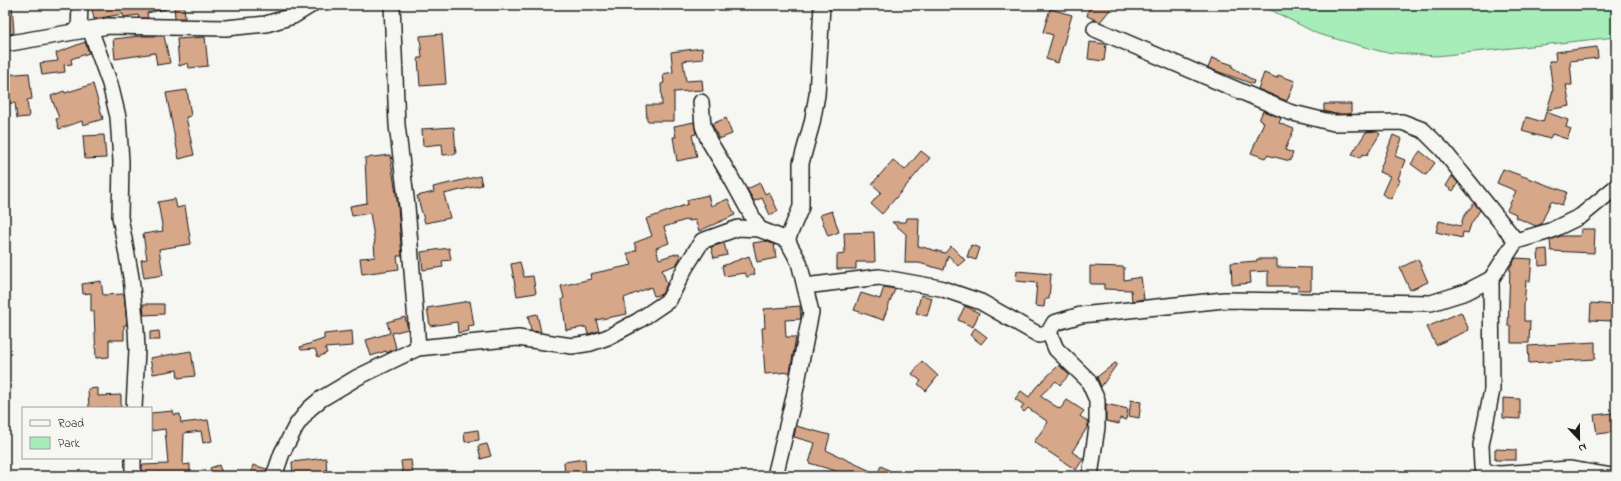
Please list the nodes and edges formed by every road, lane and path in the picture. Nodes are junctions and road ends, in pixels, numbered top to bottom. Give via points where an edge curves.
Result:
1 (80, 5) edge
2 (311, 5) edge
3 (392, 5) edge
4 (822, 5) edge
5 (1095, 29) dead end
6 (84, 30) junction
7 (5, 44) edge
8 (701, 102) dead end
9 (1616, 187) edge
10 (759, 229) junction
11 (787, 240) junction
12 (1516, 240) junction
13 (1491, 279) junction
14 (805, 286) junction
15 (1049, 332) junction
16 (418, 348) junction
17 (134, 407) edge
18 (133, 459) edge
19 (1616, 474) edge
20 (133, 476) edge
21 (274, 476) edge
22 (775, 476) edge
23 (1090, 476) edge
24 (1610, 476) edge

1 - 6 street
2 - 6 street via 281,21 248,26 226,28 124,25
3 - 16 street via 397,125 407,206
4 - 11 street via 817,95 800,163 800,207
5 - 12 street via 1289,112 1334,123 1402,122 1423,130 1443,150
6 - 7 street
6 - 17 street via 110,84 118,116 121,223 132,277 136,329
8 - 10 street via 703,126 709,141
9 - 12 street via 1581,216 1550,231
10 - 11 street
10 - 16 street via 738,228 702,241 669,300 632,324 591,343 572,346 518,338
11 - 14 street via 799,262
12 - 13 street
13 - 15 street via 1466,292 1431,303 1224,300 1080,315 1054,323
13 - 24 street via 1492,390 1481,445 1482,467 1489,473 1500,474 1568,469
14 - 15 street via 879,277 940,288 981,302 1039,335
14 - 22 street via 811,312
15 - 23 street via 1056,349 1088,380 1097,400 1097,427
16 - 21 street via 358,377 315,404 296,426
18 - 20 street
19 - 24 street

